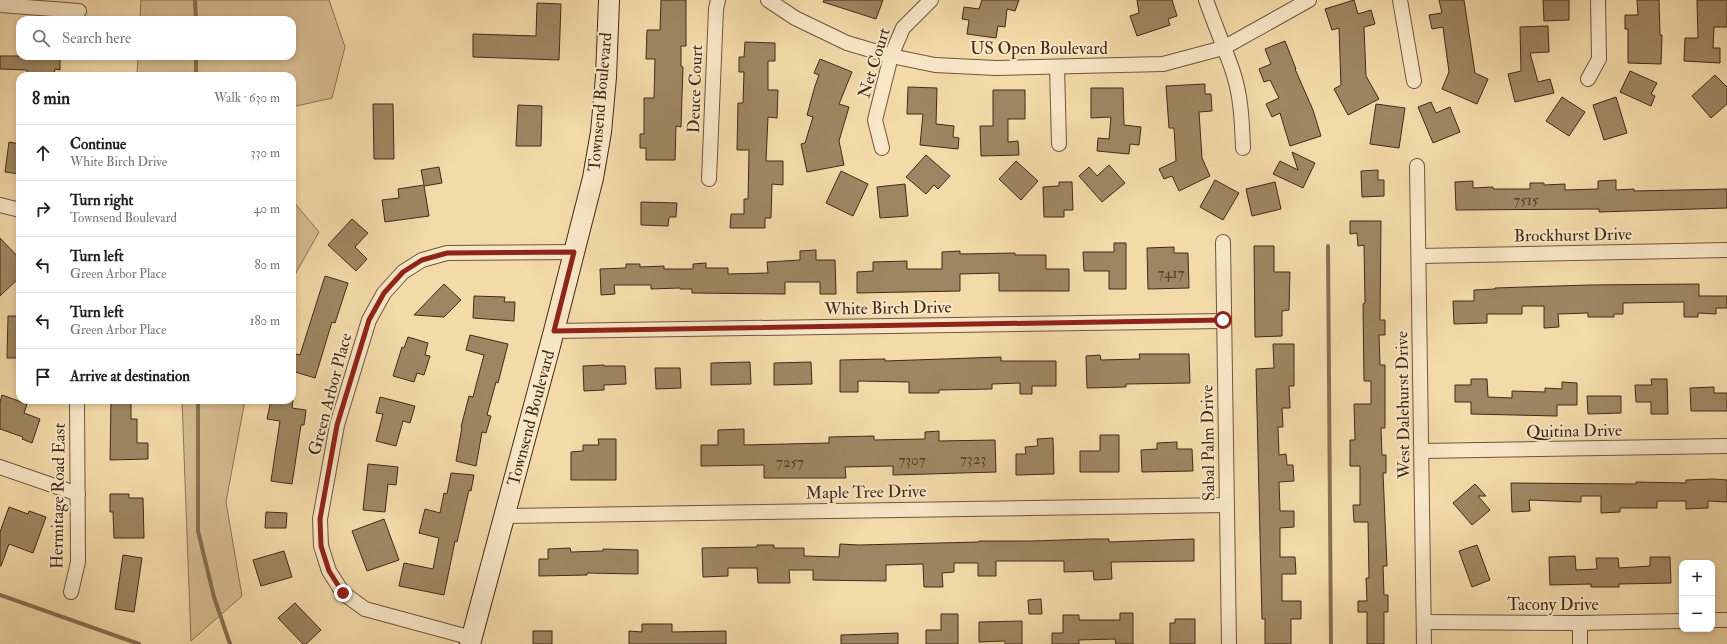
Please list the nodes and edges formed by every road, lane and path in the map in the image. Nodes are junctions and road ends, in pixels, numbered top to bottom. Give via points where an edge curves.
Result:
1 (609, 0) edge
2 (718, 0) edge
3 (768, 0) edge
4 (931, 0) edge
5 (1206, 0) edge
6 (1309, 0) edge
7 (1400, 0) edge
8 (1598, 0) edge
9 (0, 5) edge
10 (80, 11) dead end
11 (1224, 48) junction
12 (891, 56) junction
13 (1057, 66) junction
14 (1588, 80) dead end
15 (1414, 81) dead end
16 (1059, 144) dead end
17 (882, 148) dead end
18 (1243, 148) dead end
19 (1417, 166) dead end
20 (709, 179) dead end
21 (0, 205) edge
22 (16, 209) edge
23 (1222, 242) dead end
24 (1727, 250) edge
25 (574, 252) junction
26 (1419, 256) junction
27 (1223, 320) junction
28 (554, 331) junction
29 (77, 404) edge
30 (1727, 446) edge
31 (1422, 451) junction
32 (0, 467) edge
33 (78, 494) junction
34 (1227, 505) junction
35 (505, 516) junction
36 (71, 592) dead end
37 (1715, 620) edge
38 (1727, 620) edge
39 (1679, 621) edge
40 (1424, 622) junction
41 (1580, 623) junction
42 (471, 641) edge
43 (1229, 644) edge
44 (1424, 644) edge
45 (1580, 644) edge

1 - 25 street, Townsend Boulevard via 601,132 593,178
2 - 20 street, Deuce Court
3 - 12 street, US Open Boulevard via 795,18 847,43
4 - 12 street, Net Court via 903,28
5 - 11 street
6 - 11 street, US Open Boulevard
7 - 15 street
8 - 14 street via 1599,59
9 - 10 street
11 - 13 street, US Open Boulevard via 1163,64
11 - 18 street via 1239,95
12 - 13 street, US Open Boulevard via 934,65 996,68
12 - 17 street, Net Court via 876,120
13 - 16 street
19 - 26 street, West Dalehurst Drive
21 - 22 street
23 - 27 street, Sabal Palm Drive
24 - 26 street, Brockhurst Drive
25 - 28 street, Townsend Boulevard
25 - 42 street, Green Arbor Place via 447,253 422,260 403,272 384,293 369,320 337,425 320,519 321,546 329,571 343,593 365,609
26 - 31 street, West Dalehurst Drive
27 - 28 street, White Birch Drive
27 - 34 street, Sabal Palm Drive
28 - 35 street, Townsend Boulevard
29 - 33 street, Hermitage Road East
30 - 31 street, Quitina Drive
31 - 40 street, West Dalehurst Drive
32 - 33 street
33 - 36 street, Hermitage Road East via 78,562
34 - 35 street, Maple Tree Drive
34 - 43 street, Sabal Palm Drive
35 - 42 street, Townsend Boulevard
37 - 38 street
39 - 41 street, Tacony Drive
40 - 41 street, Tacony Drive
40 - 44 street, West Dalehurst Drive
41 - 45 street

